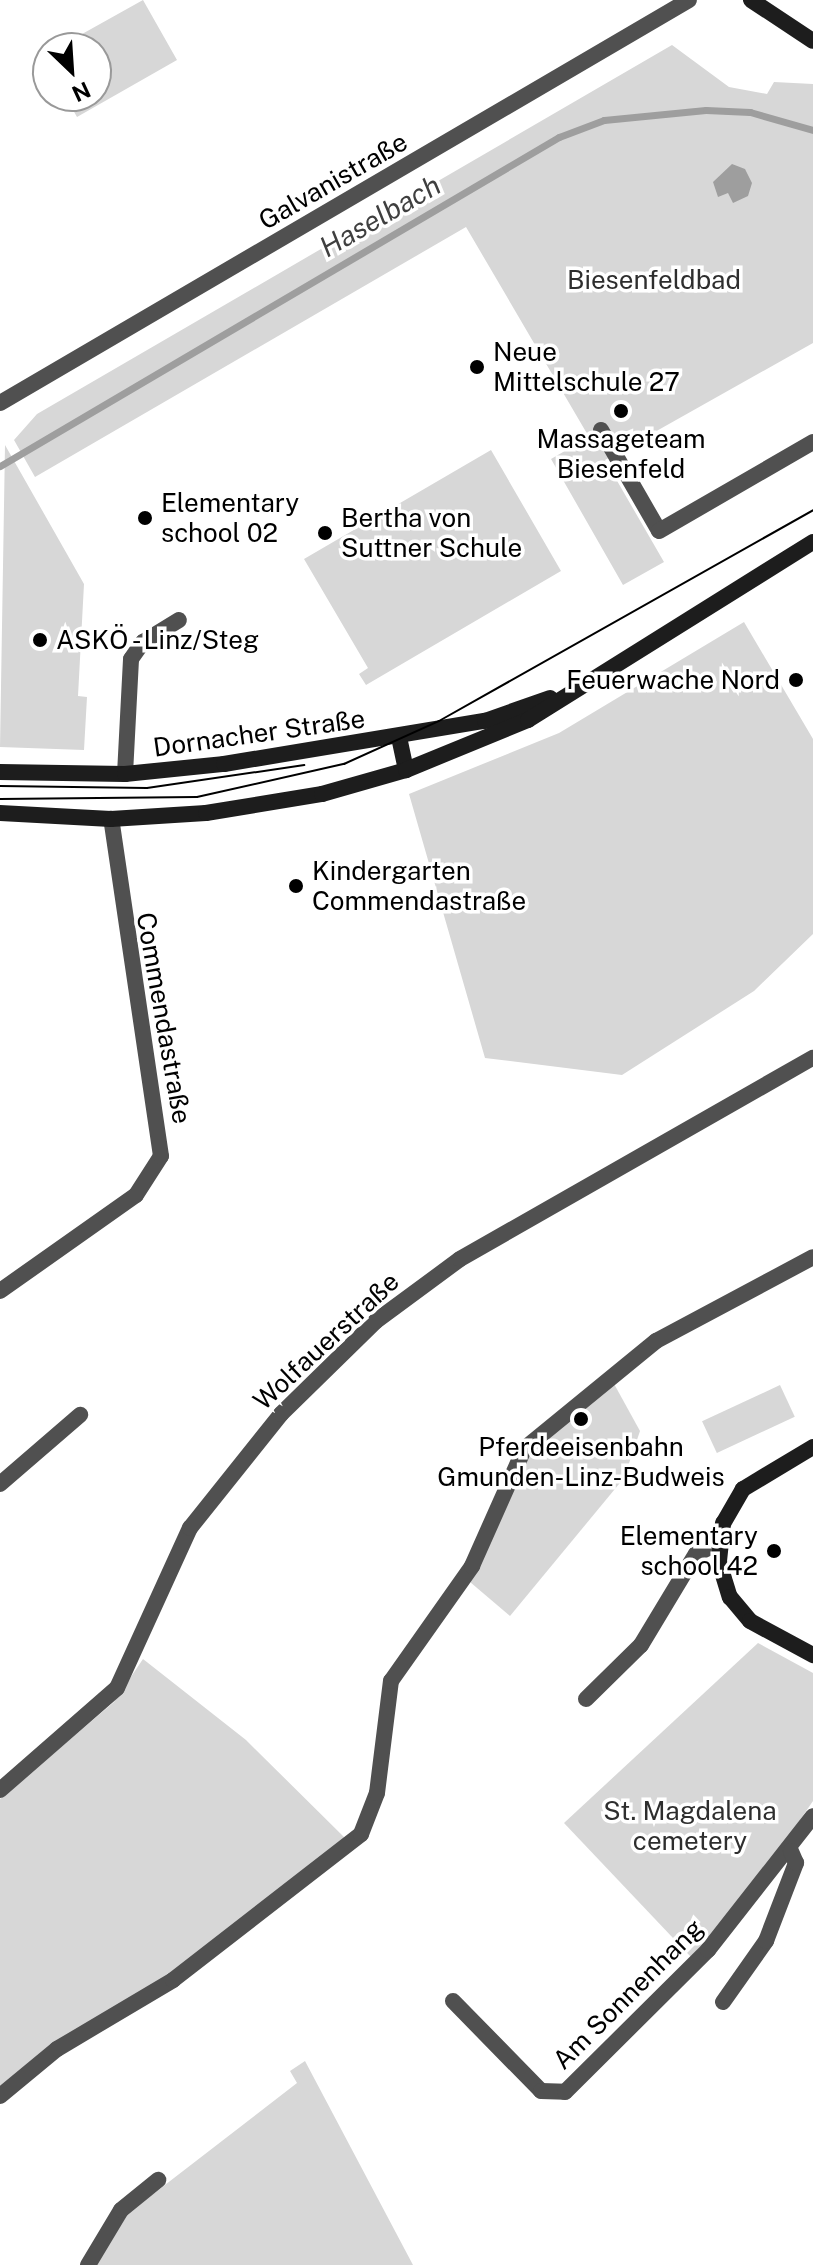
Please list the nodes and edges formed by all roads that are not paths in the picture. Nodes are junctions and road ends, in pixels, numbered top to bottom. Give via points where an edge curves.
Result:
1 (689, 0) edge
2 (751, 0) edge
3 (813, 41) edge
4 (0, 403) edge
5 (601, 430) dead end
6 (813, 442) edge
7 (813, 542) edge
8 (179, 620) dead end
9 (585, 684) junction
10 (399, 737) junction
11 (406, 770) junction
12 (0, 772) edge
13 (125, 774) junction
14 (0, 813) edge
15 (111, 819) junction
16 (813, 1058) edge
17 (813, 1257) edge
18 (0, 1291) edge
19 (80, 1415) dead end
20 (813, 1447) edge
21 (0, 1484) edge
22 (719, 1543) junction
23 (813, 1655) edge
24 (586, 1699) dead end
25 (0, 1790) edge
26 (813, 1816) edge
27 (791, 1851) junction
28 (453, 2001) dead end
29 (723, 2002) dead end
30 (0, 2096) edge
31 (158, 2180) dead end
32 (88, 2265) edge

1 - 4 street, Galvanistraße
2 - 3 street
5 - 6 street via 659,531
7 - 9 street, Dornacher Straße
8 - 13 street, Dornacher Straße via 143,642 131,659
9 - 10 street, Dornacher Straße via 485,721
9 - 11 street, Dornacher Straße via 507,730
10 - 11 street, Dornacher Straße
10 - 13 street, Dornacher Straße
11 - 15 street, Dornacher Straße via 275,803
12 - 13 street, Dornacher Straße
14 - 15 street, Dornacher Straße
15 - 18 street, Commendastraße via 161,1156 136,1195
16 - 25 street, Wolfauerstraße via 460,1259 376,1321 281,1414 190,1528 117,1688
17 - 30 street via 631,1357 524,1449 472,1566 391,1681 377,1793 361,1834 193,1966 57,2049
19 - 21 street
20 - 22 street via 743,1489
22 - 23 street via 724,1583 738,1608 768,1634
22 - 24 street via 696,1554 641,1645
26 - 27 street, Am Sonnenhang
27 - 28 street, Am Sonnenhang via 708,1950 565,2092 541,2091
27 - 29 street, Am Sonnenhang via 796,1863 766,1941
31 - 32 street via 121,2210

